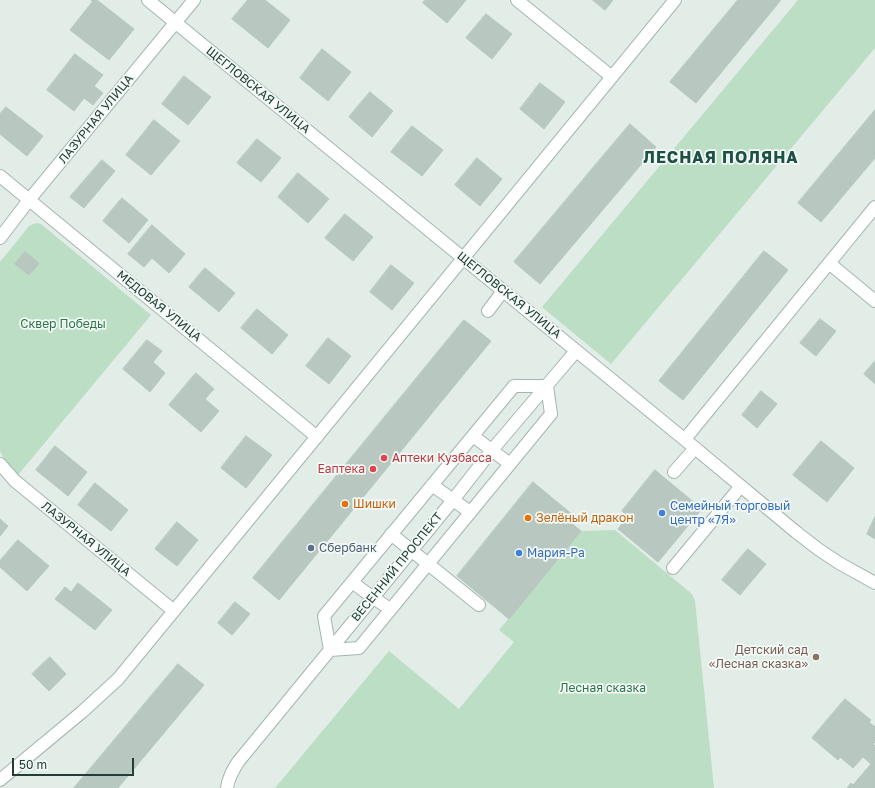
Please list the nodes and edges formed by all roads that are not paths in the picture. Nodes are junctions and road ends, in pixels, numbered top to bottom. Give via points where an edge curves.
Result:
1 (148, 0) edge
2 (194, 0) edge
3 (517, 0) edge
4 (675, 0) edge
5 (175, 22) junction
6 (612, 77) junction
7 (0, 176) edge
8 (29, 200) junction
9 (875, 206) edge
10 (0, 238) edge
11 (463, 258) junction
12 (829, 263) junction
13 (503, 291) junction
14 (875, 301) edge
15 (488, 311) dead end
16 (576, 351) junction
17 (547, 386) junction
18 (473, 436) junction
19 (317, 437) junction
20 (685, 439) junction
21 (695, 448) junction
22 (492, 450) junction
23 (0, 464) edge
24 (510, 464) junction
25 (674, 472) dead end
26 (432, 485) junction
27 (741, 486) junction
28 (453, 500) junction
29 (470, 512) junction
30 (391, 534) junction
31 (411, 550) junction
32 (428, 564) junction
33 (673, 568) dead end
34 (352, 582) junction
35 (875, 583) edge
36 (372, 597) junction
37 (478, 605) dead end
38 (390, 609) junction
39 (174, 611) junction
40 (330, 650) junction
41 (0, 780) edge
42 (227, 788) edge

1 - 5 street, ЩЕГЛОВСКАЯ УЛИЦА
2 - 5 street, ЛАЗУРНАЯ УЛИЦА
3 - 6 street
4 - 6 street
5 - 8 street, ЛАЗУРНАЯ УЛИЦА
5 - 11 street, ЩЕГЛОВСКАЯ УЛИЦА
6 - 11 street
7 - 8 street, МЕДОВАЯ УЛИЦА
8 - 10 street, ЛАЗУРНАЯ УЛИЦА
8 - 19 street, МЕДОВАЯ УЛИЦА
9 - 12 street
11 - 13 street, ЩЕГЛОВСКАЯ УЛИЦА
11 - 19 street
12 - 14 street
12 - 20 street
13 - 15 street
13 - 16 street, ЩЕГЛОВСКАЯ УЛИЦА
16 - 17 street, ВЕСЕННИЙ ПРОСПЕКТ
16 - 20 street, ЩЕГЛОВСКАЯ УЛИЦА
17 - 18 street via 514,386
17 - 22 street, ВЕСЕННИЙ ПРОСПЕКТ
17 - 24 street via 551,414
18 - 22 street
18 - 26 street
19 - 39 street
20 - 21 street, ЩЕГЛОВСКАЯ УЛИЦА
21 - 25 street
21 - 27 street, ЩЕГЛОВСКАЯ УЛИЦА
22 - 24 street
22 - 28 street, ВЕСЕННИЙ ПРОСПЕКТ
23 - 39 street, ЛАЗУРНАЯ УЛИЦА via 15,481
24 - 29 street
26 - 28 street
26 - 30 street
27 - 33 street
27 - 35 street, ЩЕГЛОВСКАЯ УЛИЦА via 818,549 839,564
28 - 29 street
28 - 31 street, ВЕСЕННИЙ ПРОСПЕКТ
29 - 32 street
30 - 31 street
30 - 34 street
31 - 32 street
31 - 36 street, ВЕСЕННИЙ ПРОСПЕКТ
32 - 37 street
32 - 38 street
34 - 36 street
34 - 40 street via 324,616
36 - 38 street
36 - 40 street, ВЕСЕННИЙ ПРОСПЕКТ
38 - 40 street via 359,648
39 - 41 street via 101,696
40 - 42 street, ВЕСЕННИЙ ПРОСПЕКТ via 238,762 231,773

